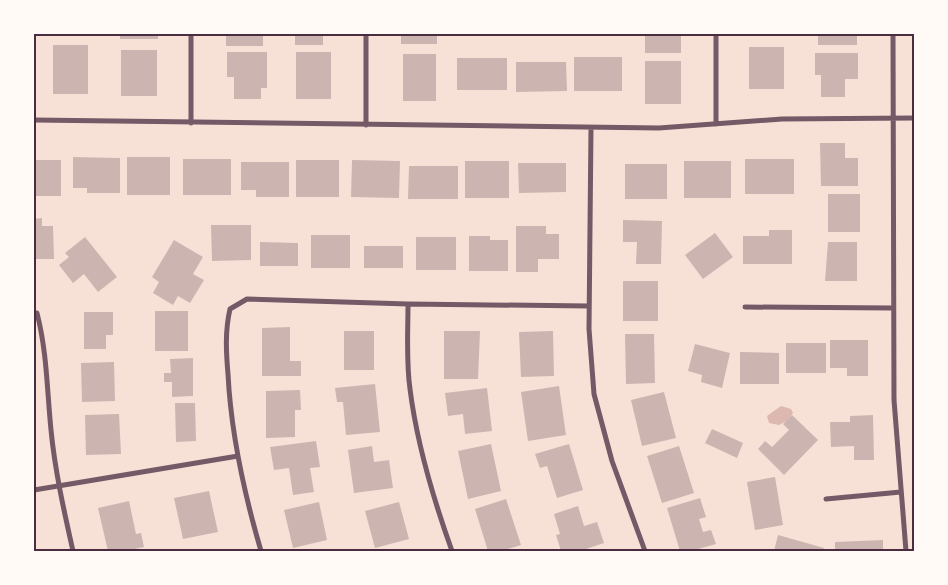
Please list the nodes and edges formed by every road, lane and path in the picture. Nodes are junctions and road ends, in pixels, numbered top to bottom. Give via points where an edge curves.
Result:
1 (191, 34) edge
2 (366, 34) edge
3 (716, 34) edge
4 (893, 34) edge
5 (894, 118) junction
6 (914, 118) edge
7 (34, 120) edge
8 (191, 123) junction
9 (716, 124) junction
10 (366, 125) junction
11 (591, 128) junction
12 (408, 304) junction
13 (590, 306) junction
14 (745, 307) dead end
15 (892, 308) junction
16 (37, 312) dead end
17 (238, 456) junction
18 (59, 487) junction
19 (34, 490) edge
20 (901, 492) junction
21 (826, 499) dead end
22 (73, 551) edge
23 (261, 551) edge
24 (452, 551) edge
25 (645, 551) edge
26 (906, 551) edge

1 - 8 street
2 - 10 street
3 - 9 street
4 - 5 street
5 - 6 street
5 - 9 street via 782,119
5 - 15 street
7 - 8 street
8 - 10 street
9 - 11 street
10 - 11 street
11 - 13 street
12 - 13 street
12 - 17 street via 248,299 230,309 225,330 229,395
12 - 24 street via 410,386 418,436 437,510
13 - 25 street via 594,394 600,426
14 - 15 street
15 - 20 street
16 - 18 street via 45,344 51,432
17 - 18 street
17 - 23 street
18 - 19 street
18 - 22 street
20 - 21 street
20 - 26 street

